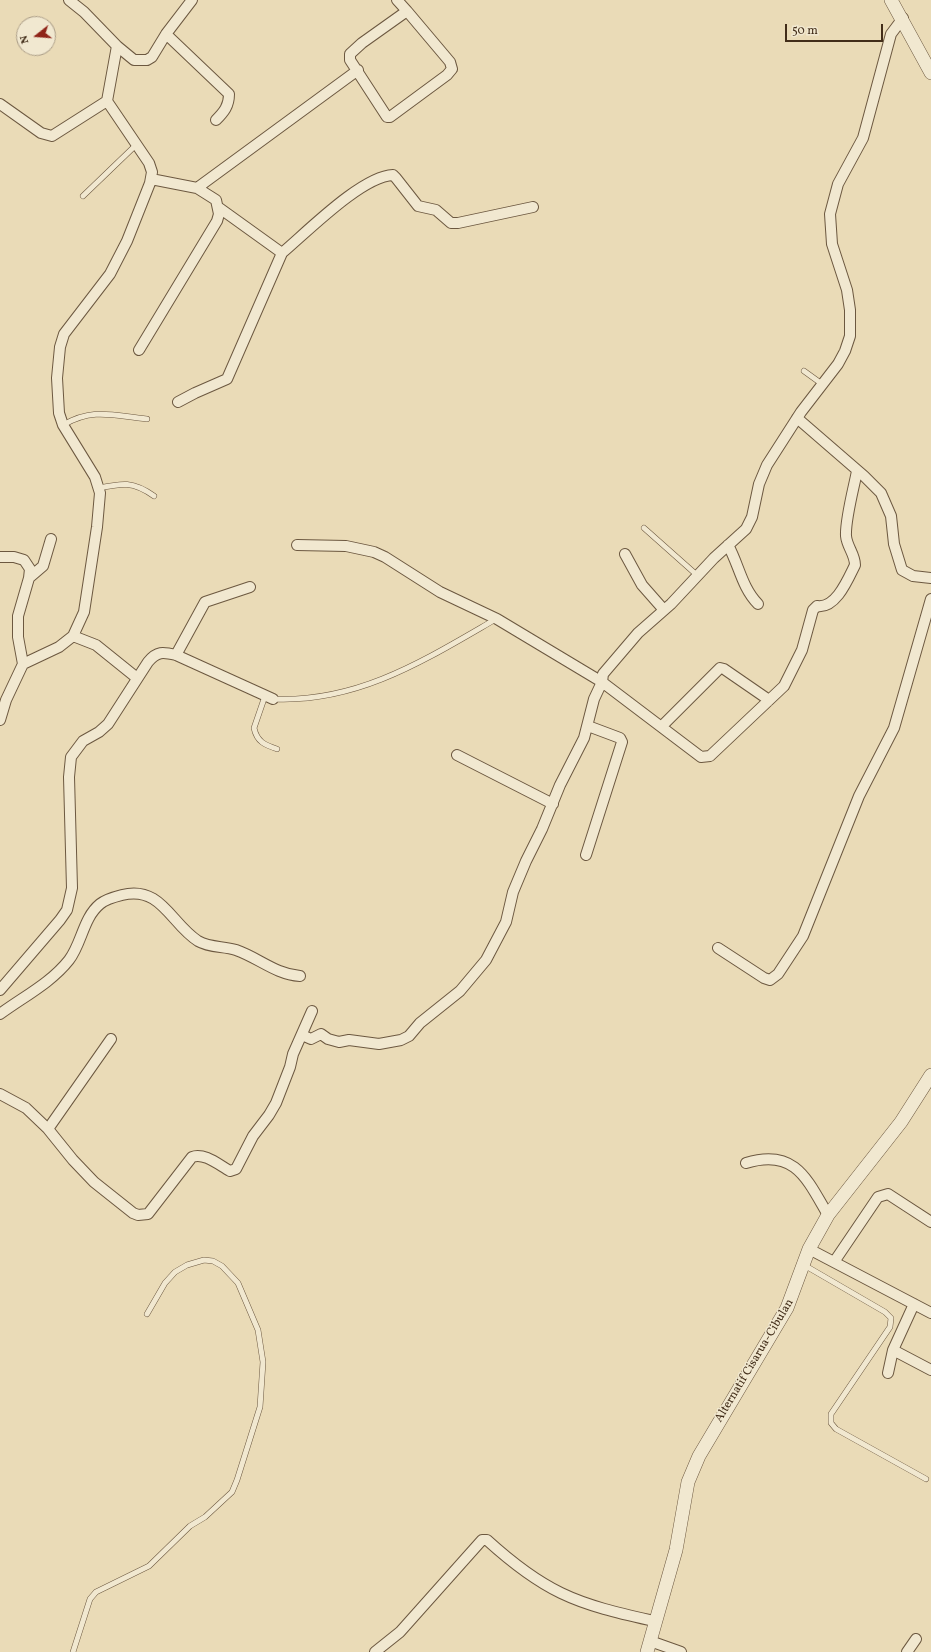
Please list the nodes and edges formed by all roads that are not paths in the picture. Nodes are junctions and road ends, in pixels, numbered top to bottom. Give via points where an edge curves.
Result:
1 (69, 0) edge
2 (192, 0) edge
3 (397, 0) edge
4 (891, 0) edge
5 (407, 10) junction
6 (902, 18) junction
7 (166, 34) junction
8 (117, 46) junction
9 (358, 70) junction
10 (931, 72) edge
11 (107, 101) junction
12 (0, 104) edge
13 (216, 120) dead end
14 (136, 145) junction
15 (151, 179) junction
16 (197, 188) junction
17 (83, 196) dead end
18 (218, 207) junction
19 (533, 207) dead end
20 (282, 253) junction
21 (139, 350) dead end
22 (804, 371) dead end
23 (822, 384) junction
24 (178, 402) dead end
25 (797, 418) junction
26 (147, 419) dead end
27 (63, 425) junction
28 (857, 471) junction
29 (99, 488) junction
30 (154, 496) dead end
31 (644, 528) dead end
32 (51, 539) dead end
33 (297, 545) dead end
34 (728, 545) junction
35 (625, 554) dead end
36 (0, 556) edge
37 (698, 577) junction
38 (29, 578) junction
39 (931, 578) edge
40 (250, 587) dead end
41 (931, 598) edge
42 (758, 604) dead end
43 (664, 610) junction
44 (497, 619) junction
45 (73, 636) junction
46 (176, 656) junction
47 (23, 664) junction
48 (138, 678) junction
49 (602, 682) junction
50 (269, 698) junction
51 (769, 700) junction
52 (0, 720) edge
53 (588, 726) junction
54 (662, 726) junction
55 (277, 750) dead end
56 (457, 755) dead end
57 (553, 804) junction
58 (586, 855) dead end
59 (718, 948) dead end
60 (300, 976) dead end
61 (0, 990) edge
62 (312, 1011) dead end
63 (0, 1014) edge
64 (302, 1035) junction
65 (111, 1039) dead end
66 (931, 1075) edge
67 (0, 1094) edge
68 (48, 1129) junction
69 (746, 1163) dead end
70 (828, 1215) junction
71 (931, 1222) edge
72 (809, 1249) junction
73 (834, 1262) junction
74 (804, 1264) junction
75 (914, 1304) junction
76 (931, 1313) edge
77 (147, 1314) dead end
78 (893, 1350) junction
79 (931, 1370) edge
80 (888, 1373) dead end
81 (926, 1479) dead end
82 (654, 1621) junction
83 (916, 1639) dead end
84 (648, 1646) edge
85 (73, 1652) edge
86 (375, 1652) edge
87 (681, 1652) edge
88 (907, 1652) edge

1 - 8 street
2 - 7 street
3 - 5 street
4 - 6 street
5 - 9 street via 350,54 350,60
5 - 9 street via 452,66 450,73 387,117
6 - 10 street
6 - 23 street via 891,34 863,138 842,174 833,203 831,233 848,300 850,336 838,364
7 - 8 street via 152,57 147,60 134,60
7 - 13 street via 229,94 229,102
8 - 11 street
9 - 16 street
11 - 12 street via 52,136 41,133
11 - 14 street
14 - 15 street via 150,163
14 - 17 lane
15 - 16 street
15 - 27 street via 138,217 114,267 64,334 57,378 59,413
16 - 18 street via 216,200
18 - 20 street
18 - 21 street via 217,221
19 - 20 street via 451,223 436,210 418,206 396,178 388,175 374,179 338,205
20 - 24 street via 227,379
22 - 23 lane
23 - 25 street
25 - 28 street
25 - 34 street via 763,474 750,523
26 - 27 lane via 98,414 77,417
27 - 29 street via 88,464
28 - 39 street via 881,493 891,516 894,544 902,570 913,576
28 - 51 street via 846,533 847,546 853,555 855,565 829,605 817,606 813,610 794,668 784,686
29 - 30 lane via 120,484 134,485
29 - 45 street via 97,527 84,612
31 - 37 lane
32 - 38 street via 43,566
33 - 44 street via 346,546 374,552 455,601
34 - 37 street
34 - 42 street via 745,586
35 - 43 street via 642,585
36 - 38 street via 24,560 30,569
37 - 43 street
38 - 47 street via 18,616 18,637
40 - 46 street via 204,602
41 - 59 street via 894,728 859,796 803,936 778,974 770,980
43 - 49 street via 623,649 603,674
44 - 49 street
44 - 50 lane via 411,666 360,688 320,698
45 - 47 street
45 - 48 street via 96,645
46 - 48 street via 161,652 154,655
46 - 50 street
47 - 52 street via 6,700
48 - 61 street via 108,724 83,741 71,757 69,778 72,888 67,910
49 - 53 street via 594,699
49 - 54 street
50 - 55 lane via 254,728 256,738
51 - 54 street via 710,756 701,757
51 - 54 street via 720,668
53 - 57 street
53 - 58 street via 615,735 622,742
56 - 57 street
57 - 64 street via 512,892 506,922 500,936 486,960 460,991 420,1023 409,1036 401,1040 379,1044 334,1041 321,1034 312,1039
60 - 63 street via 281,973 235,950 198,941 169,911 150,897 143,893 131,893 105,900 99,905 89,918 70,959 47,981
62 - 64 street
64 - 68 street via 276,1103 253,1136 236,1169 230,1171 197,1154 148,1214 132,1213 94,1182 72,1160
65 - 68 street
66 - 70 street, Alternatif Cisarua-Cibulan via 901,1122
67 - 68 street via 26,1108
69 - 70 street via 778,1160 794,1167 807,1179
70 - 72 street, Alternatif Cisarua-Cibulan
71 - 73 street via 888,1194 878,1197
72 - 73 street
72 - 74 street, Alternatif Cisarua-Cibulan
73 - 75 street
74 - 81 lane via 891,1318 890,1327 831,1414 831,1423 836,1429
74 - 82 street, Alternatif Cisarua-Cibulan via 788,1308 692,1471 676,1550
75 - 76 street
75 - 78 street
77 - 85 lane via 165,1283 175,1272 204,1260 222,1266 238,1284 258,1330 263,1362 260,1407 232,1492 205,1517 190,1526 148,1566 96,1592 90,1599
78 - 79 street
78 - 80 street
82 - 84 street, Alternatif Cisarua-Cibulan
82 - 86 street via 580,1601 560,1592 516,1564 487,1540 482,1540 400,1632
83 - 88 street
84 - 87 street

